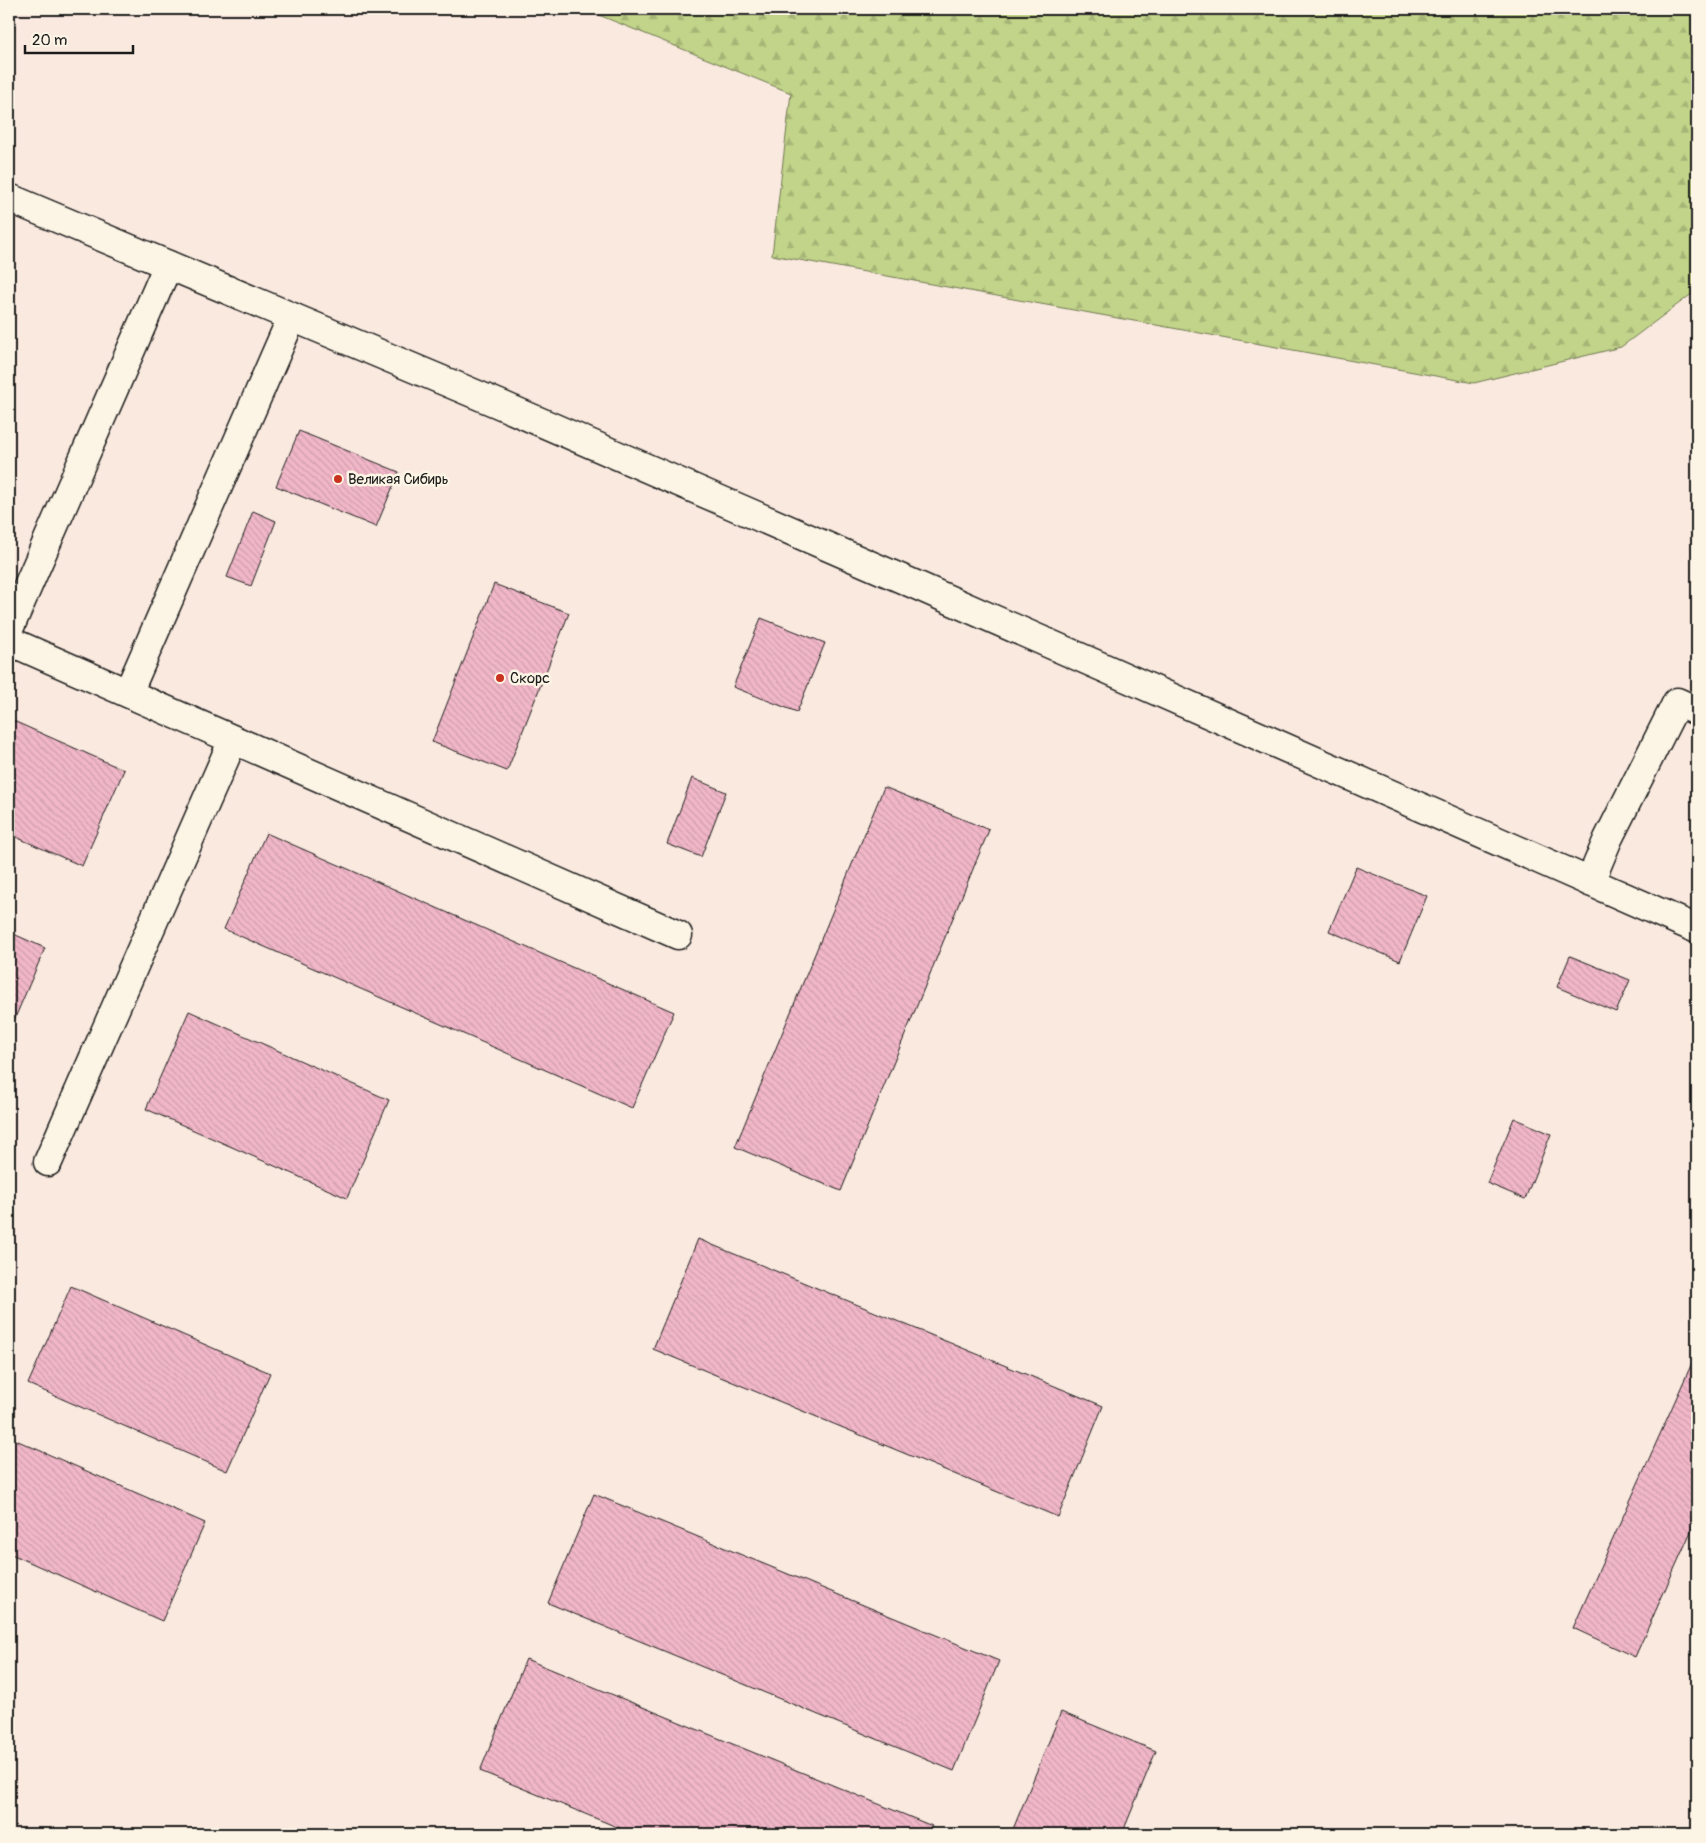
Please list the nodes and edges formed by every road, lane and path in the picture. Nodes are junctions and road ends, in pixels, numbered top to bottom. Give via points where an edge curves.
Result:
1 (9, 198) edge
2 (168, 265) junction
3 (292, 317) junction
4 (9, 630) edge
5 (9, 641) edge
6 (128, 693) junction
7 (1697, 711) edge
8 (233, 740) junction
9 (1590, 882) junction
10 (1697, 929) edge
11 (678, 935) dead end
12 (48, 1162) dead end

1 - 2 street
2 - 3 street
2 - 4 street
3 - 6 street
3 - 9 street via 916,585
5 - 6 street
6 - 8 street
7 - 9 street via 1677,702 1608,839
8 - 11 street
8 - 12 street
9 - 10 street

